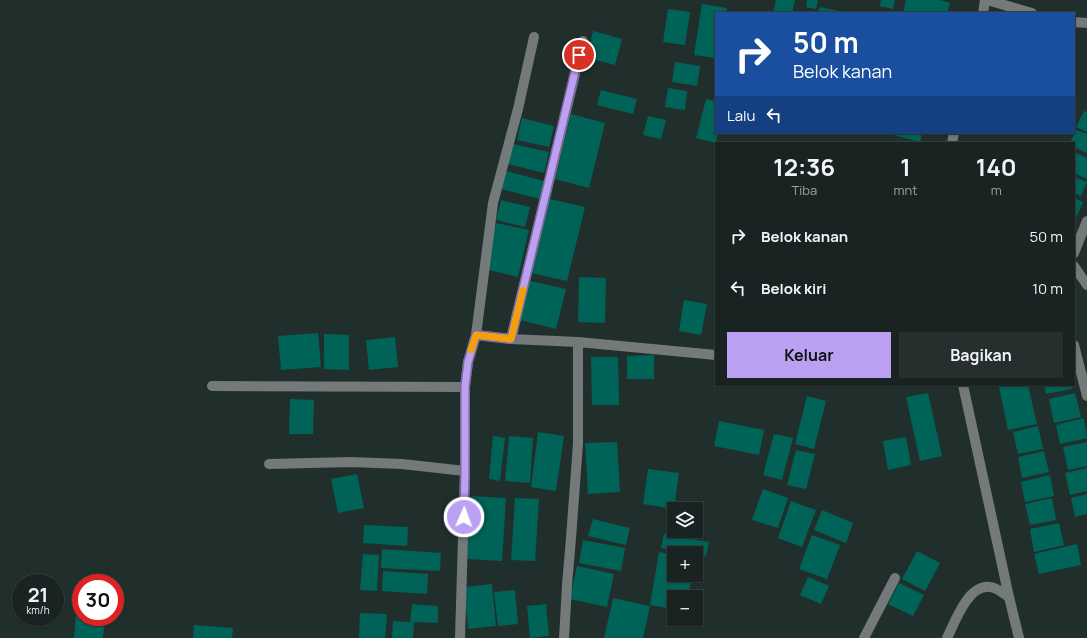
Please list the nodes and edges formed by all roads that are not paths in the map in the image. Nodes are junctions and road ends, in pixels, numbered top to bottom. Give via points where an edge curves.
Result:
1 (986, 0) edge
2 (982, 12) edge
3 (1028, 12) edge
4 (1075, 22) edge
5 (1087, 23) edge
6 (534, 37) dead end
7 (583, 40) dead end
8 (1087, 221) edge
9 (1075, 251) edge
10 (1075, 267) edge
11 (1087, 285) edge
12 (476, 335) junction
13 (511, 339) junction
14 (578, 342) junction
15 (1075, 348) edge
16 (715, 355) edge
17 (212, 386) dead end
18 (963, 386) edge
19 (465, 387) junction
20 (1087, 396) edge
21 (269, 464) dead end
22 (465, 471) junction
23 (895, 578) dead end
24 (1009, 597) junction
25 (460, 638) edge
26 (564, 638) edge
27 (864, 638) edge
28 (947, 638) edge
29 (1019, 638) edge

1 - 2 street
1 - 3 street
4 - 5 street
6 - 12 street via 494,203
7 - 13 street
8 - 9 street
10 - 11 street
12 - 13 street
12 - 19 street via 468,362
13 - 14 street
14 - 16 street
14 - 26 street via 578,444
15 - 20 street
17 - 19 street
18 - 24 street
19 - 22 street
21 - 22 street via 387,463
22 - 25 street
23 - 27 street
24 - 28 street via 990,587 977,589 968,598
24 - 29 street

